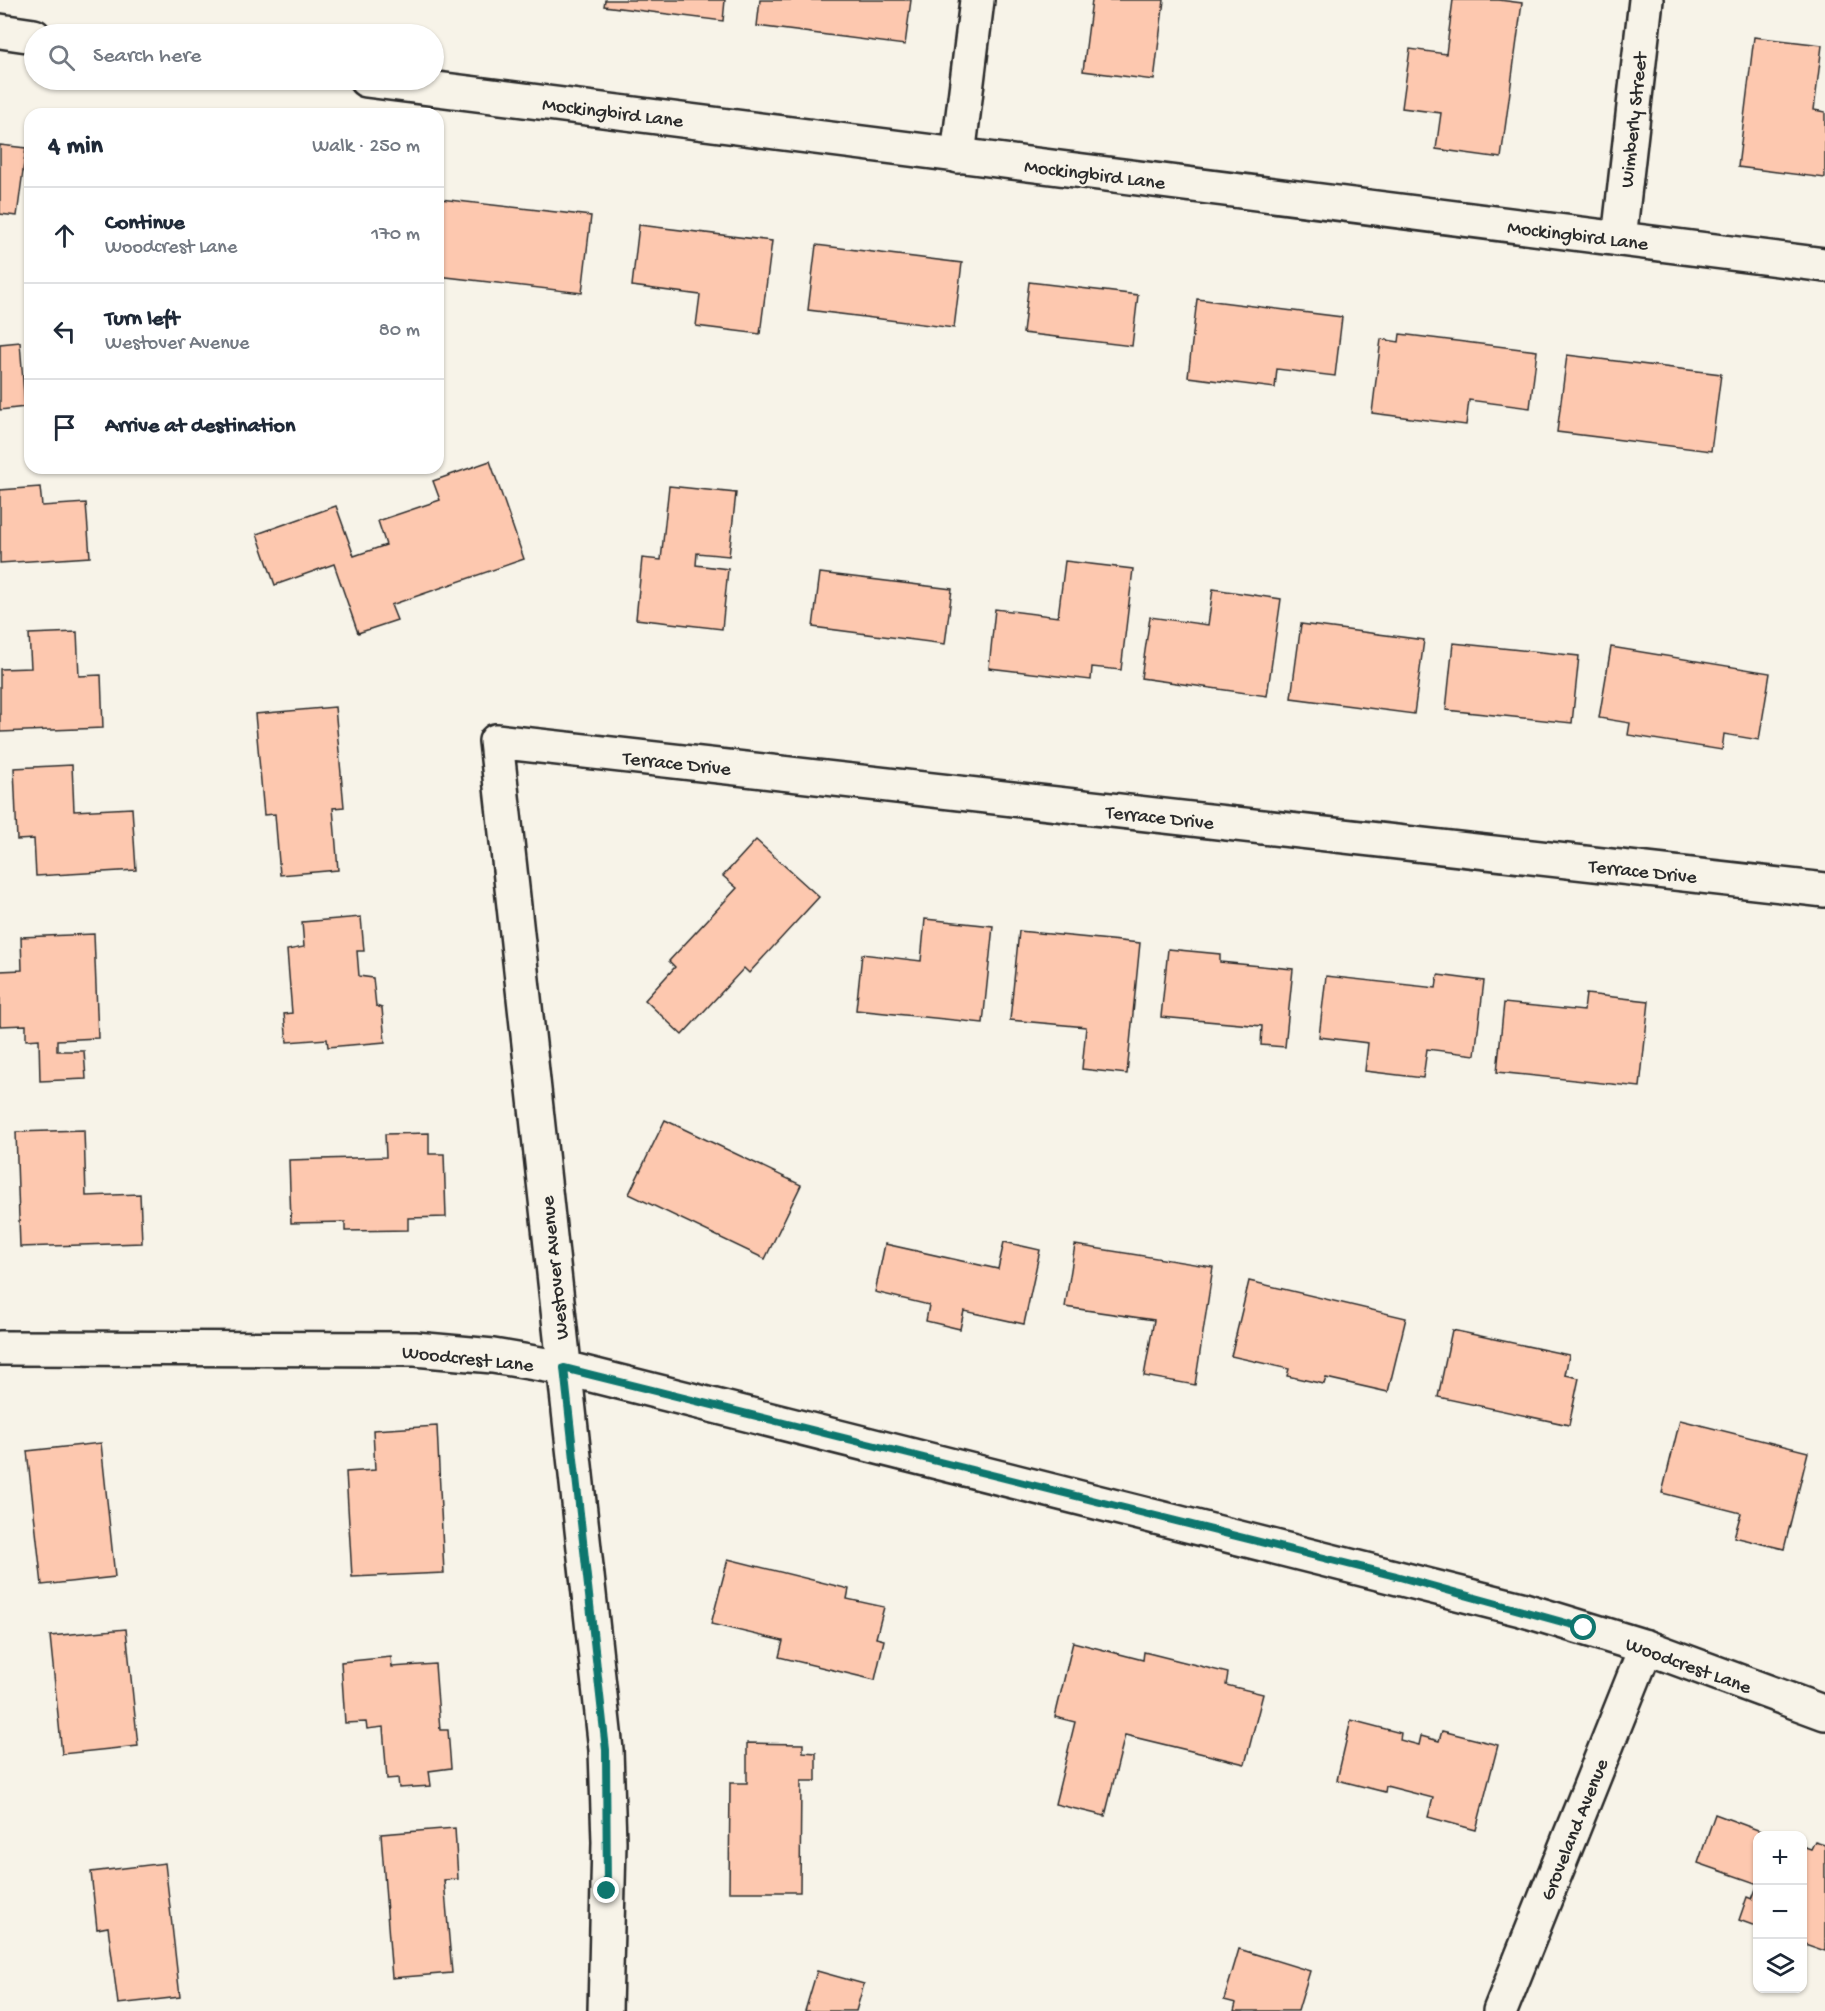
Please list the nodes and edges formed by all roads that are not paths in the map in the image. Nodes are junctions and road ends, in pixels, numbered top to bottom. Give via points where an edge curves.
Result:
1 (977, 0) edge
2 (1646, 0) edge
3 (0, 31) edge
4 (24, 35) edge
5 (444, 90) edge
6 (958, 156) junction
7 (1619, 239) junction
8 (1825, 265) edge
9 (496, 741) joint
10 (1825, 890) edge
11 (0, 1348) edge
12 (564, 1368) junction
13 (1646, 1647) junction
14 (1825, 1713) edge
15 (605, 2011) edge
16 (1500, 2011) edge

1 - 6 street
2 - 7 street, Wimberly Street
3 - 4 street
5 - 6 street, Mockingbird Lane
6 - 7 street, Mockingbird Lane
7 - 8 street, Mockingbird Lane
9 - 10 street, Terrace Drive
9 - 12 street, Westover Avenue
11 - 12 street, Woodcrest Lane via 415,1349
12 - 13 street, Woodcrest Lane via 1396,1576
12 - 15 street, Westover Avenue via 606,1750 609,1842
13 - 14 street, Woodcrest Lane
13 - 16 street, Groveland Avenue

